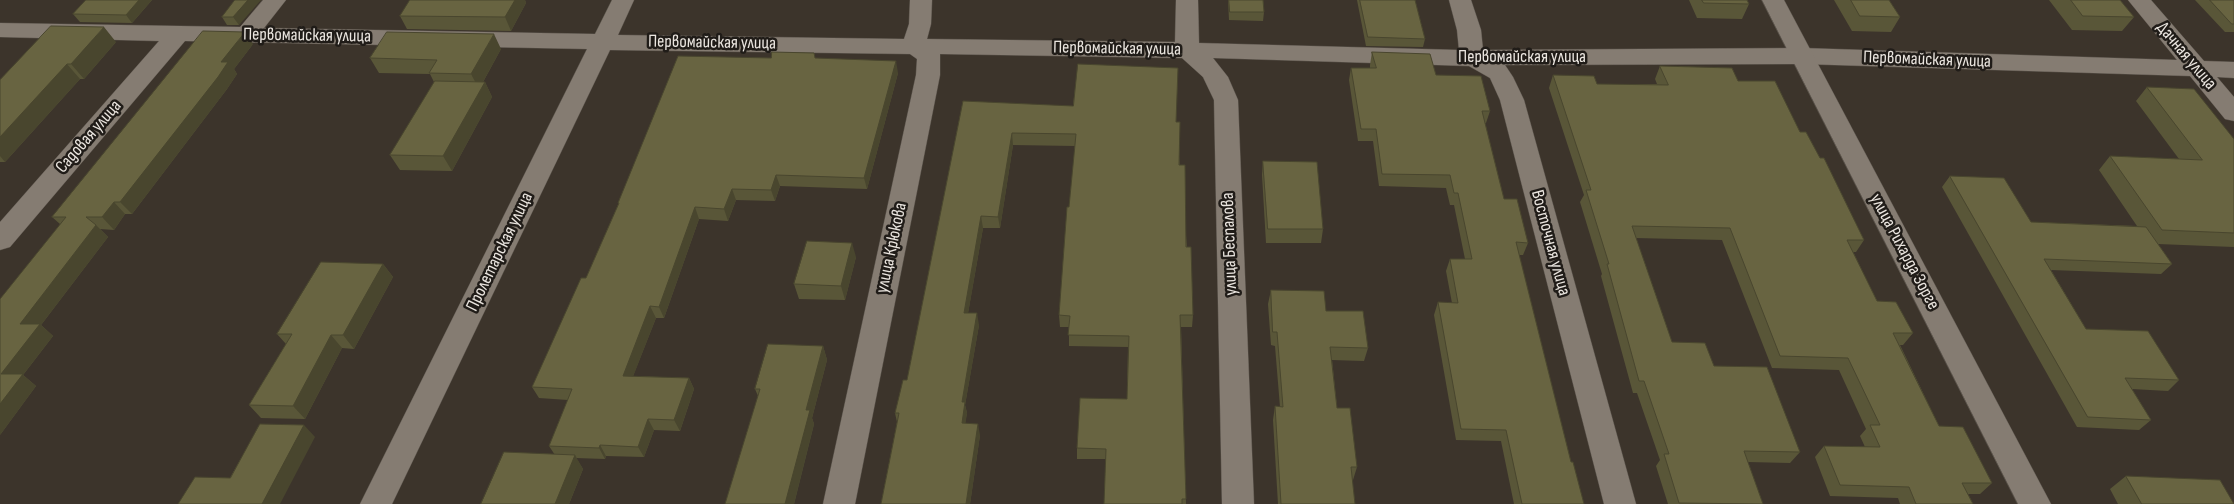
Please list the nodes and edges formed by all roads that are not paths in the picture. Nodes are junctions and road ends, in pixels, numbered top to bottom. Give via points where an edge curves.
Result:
1 (275, 0) edge
2 (623, 0) edge
3 (921, 0) edge
4 (1187, 0) edge
5 (1460, 0) edge
6 (1773, 0) edge
7 (2139, 0) edge
8 (0, 30) edge
9 (178, 34) junction
10 (246, 35) junction
11 (603, 42) junction
12 (914, 45) junction
13 (1187, 50) junction
14 (1802, 56) junction
15 (1472, 58) junction
16 (2197, 69) junction
17 (2234, 70) edge
18 (2234, 112) edge
19 (0, 240) edge
20 (376, 504) edge
21 (839, 504) edge
22 (1238, 504) edge
23 (1620, 504) edge
24 (2035, 504) edge

1 - 10 street
2 - 11 street, Пролетарская улица
3 - 12 street via 920,24
4 - 13 street
5 - 15 street via 1469,30
6 - 14 street, улица Рихарда Зорге
7 - 16 street, Дачная улица
8 - 9 street, Первомайская улица
9 - 10 street, Первомайская улица
9 - 19 street, Садовая улица
10 - 11 street, Первомайская улица
11 - 12 street, Первомайская улица
11 - 20 street, Пролетарская улица
12 - 13 street, Первомайская улица
12 - 21 street, улица Крюкова via 929,56 928,75
13 - 15 street, Первомайская улица
13 - 22 street, улица Беспалова via 1206,62 1221,82 1226,100
14 - 15 street, Первомайская улица
14 - 16 street, Первомайская улица
14 - 24 street, улица Рихарда Зорге
15 - 23 street, Восточная улица via 1494,67 1512,100
16 - 17 street, Первомайская улица
16 - 18 street, Дачная улица

